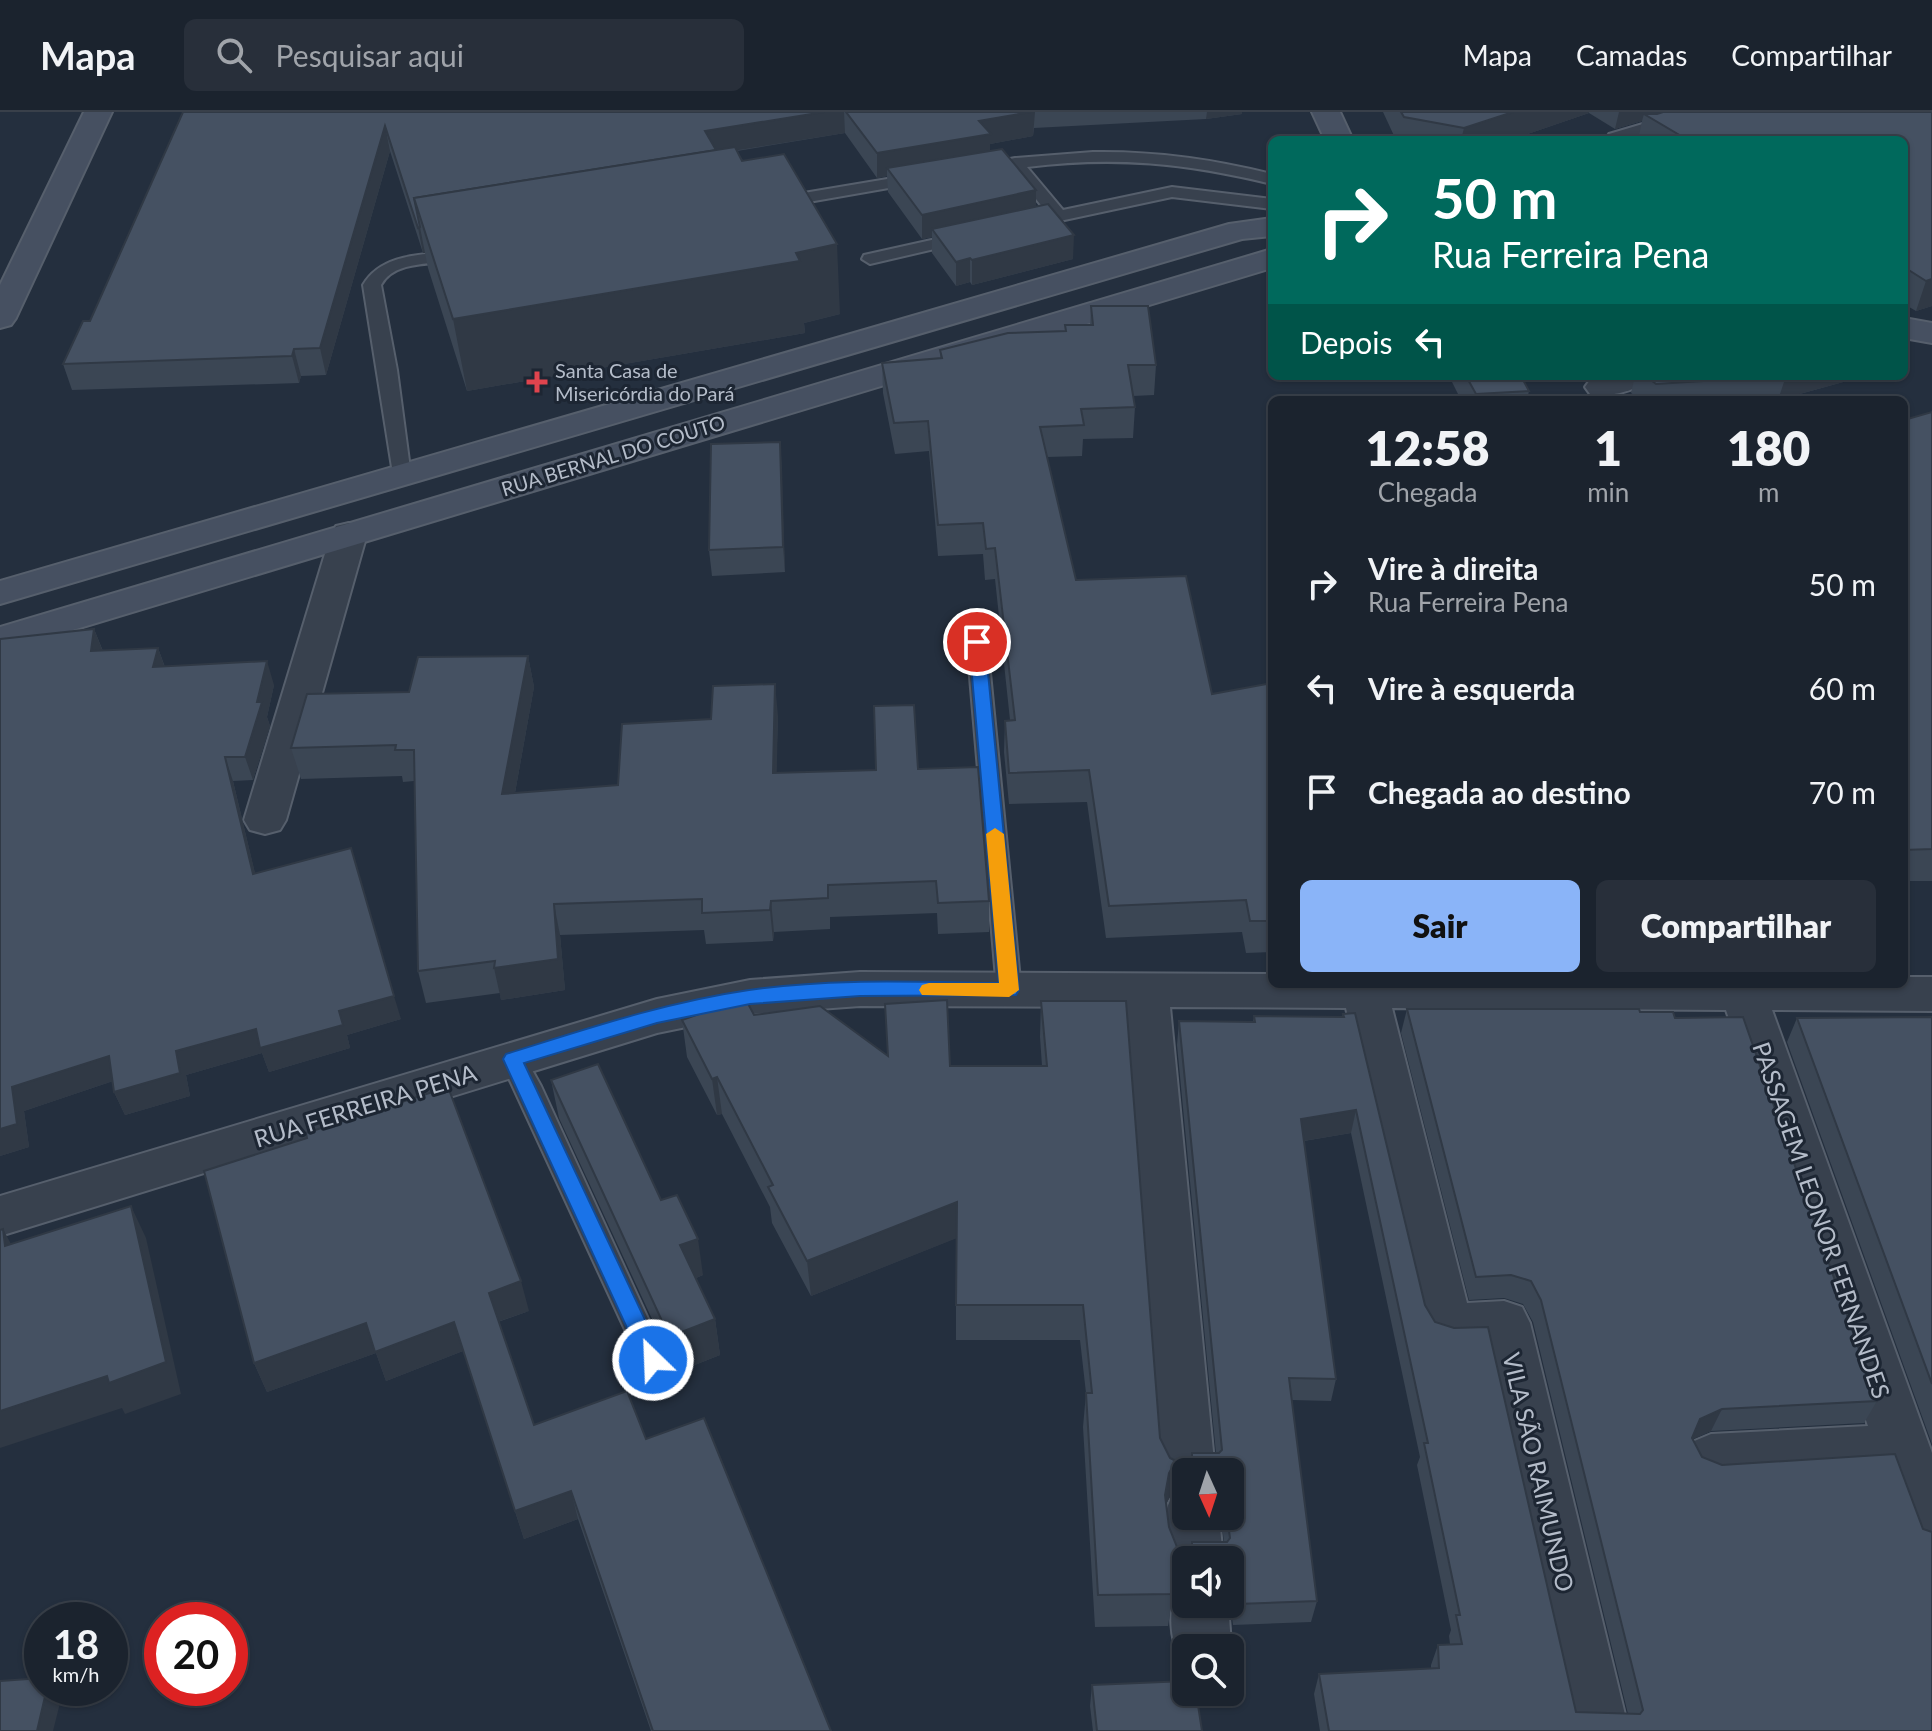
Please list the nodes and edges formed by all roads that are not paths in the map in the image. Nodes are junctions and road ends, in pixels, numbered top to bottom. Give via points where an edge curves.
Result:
1 (98, 112) edge
2 (1326, 112) edge
3 (1713, 112) edge
4 (1337, 136) edge
5 (1632, 136) edge
6 (1191, 161) junction
7 (1015, 163) junction
8 (968, 171) edge
9 (937, 176) edge
10 (1268, 178) edge
11 (1172, 192) junction
12 (1268, 203) edge
13 (764, 205) edge
14 (1059, 216) junction
15 (1016, 226) edge
16 (1268, 227) edge
17 (986, 233) edge
18 (467, 254) edge
19 (870, 259) dead end
20 (1268, 259) edge
21 (0, 316) edge
22 (1908, 329) edge
23 (1932, 333) edge
24 (1622, 380) edge
25 (1602, 387) dead end
26 (401, 476) junction
27 (349, 534) junction
28 (0, 593) edge
29 (0, 640) edge
30 (977, 642) dead end
31 (265, 820) dead end
32 (1009, 990) junction
33 (1146, 990) junction
34 (1365, 991) junction
35 (1743, 992) junction
36 (1932, 994) edge
37 (513, 1059) junction
38 (0, 1216) edge
39 (653, 1360) dead end
40 (1902, 1448) junction
41 (1186, 1458) edge
42 (1711, 1459) edge
43 (1932, 1531) edge
44 (1599, 1731) edge

1 - 21 street
2 - 4 street
3 - 5 street
6 - 7 lane via 1102,157
6 - 10 lane
6 - 11 lane
7 - 8 lane
7 - 14 lane
9 - 13 lane
11 - 12 lane
11 - 14 lane
14 - 15 lane
16 - 26 street, RUA BERNAL DO COUTO via 1240,230
17 - 19 lane
18 - 26 lane via 388,267 374,278
20 - 27 street, RUA BERNAL DO COUTO
22 - 23 street
24 - 25 street
26 - 28 street, RUA BERNAL DO COUTO
27 - 29 street, RUA BERNAL DO COUTO
27 - 31 street
30 - 32 lane
32 - 33 street, RUA FERREIRA PENA
32 - 37 street, RUA FERREIRA PENA via 860,989 750,997 657,1016
33 - 34 street, RUA FERREIRA PENA
33 - 41 street
34 - 35 street, RUA FERREIRA PENA
34 - 44 street, VILA SÃO RAIMUNDO via 1447,1326 1504,1323
35 - 36 street, RUA FERREIRA PENA
35 - 40 street, PASSAGEM LEONOR FERNANDES
37 - 38 street, RUA FERREIRA PENA
37 - 39 lane
40 - 42 street
40 - 43 street, PASSAGEM LEONOR FERNANDES

